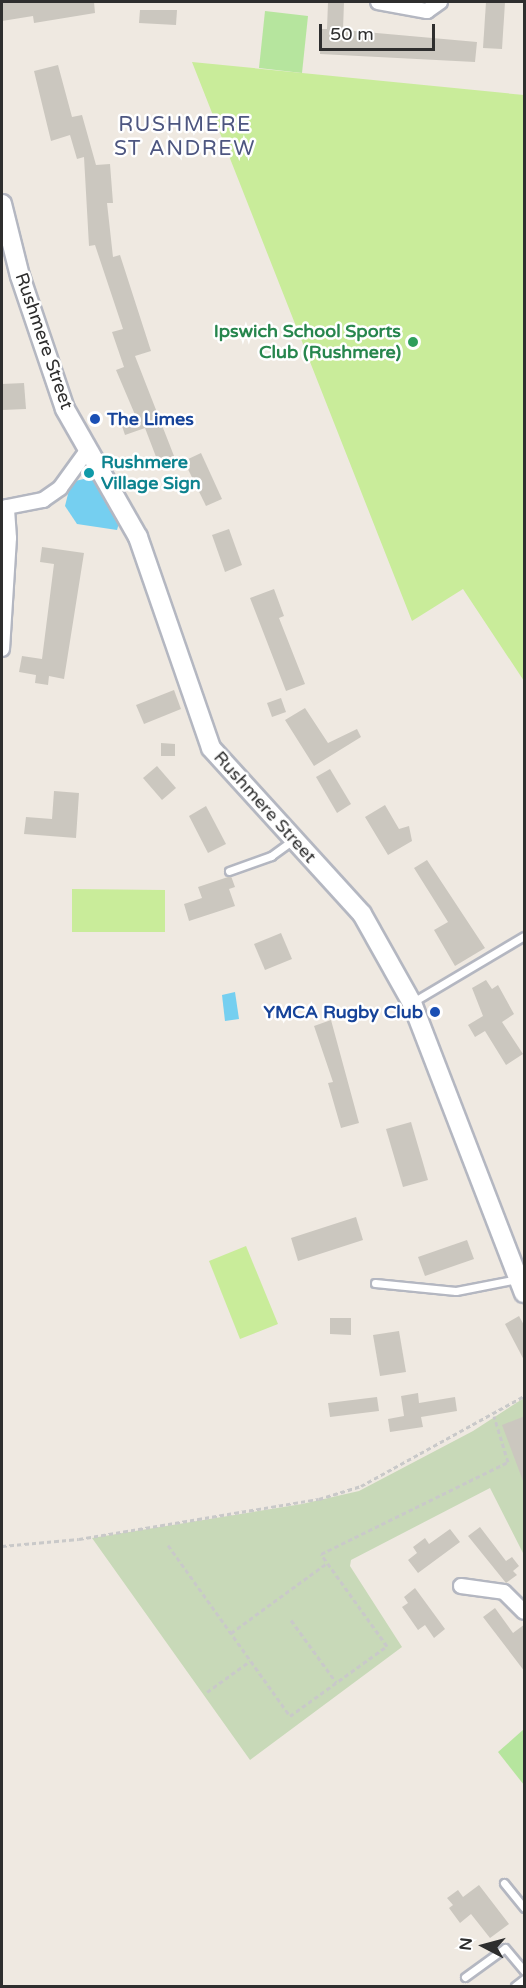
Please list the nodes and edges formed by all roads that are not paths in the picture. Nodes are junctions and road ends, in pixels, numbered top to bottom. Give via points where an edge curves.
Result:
1 (378, 2) edge
2 (440, 2) edge
3 (2, 204) edge
4 (89, 448) junction
5 (4, 508) edge
6 (2, 649) edge
7 (294, 839) junction
8 (229, 871) dead end
9 (525, 936) edge
10 (412, 1003) junction
11 (375, 1283) dead end
12 (521, 1286) edge
13 (460, 1586) dead end
14 (525, 1612) edge
15 (504, 1883) dead end
16 (525, 1908) edge
17 (525, 1971) edge
18 (465, 1977) dead end
19 (525, 1980) edge
20 (515, 1986) edge

1 - 2 street via 427,11
3 - 4 street, Rushmere Street via 20,276 65,409
4 - 5 street via 60,489 43,500
4 - 7 street, Rushmere Street via 138,537 211,748
5 - 6 street via 9,538
7 - 8 lane via 271,856
7 - 10 street, Rushmere Street via 362,914
9 - 10 lane
10 - 12 street, Rushmere Street
11 - 12 lane via 456,1291
13 - 14 street via 504,1592
15 - 16 lane
17 - 18 lane via 505,1948
19 - 20 lane

